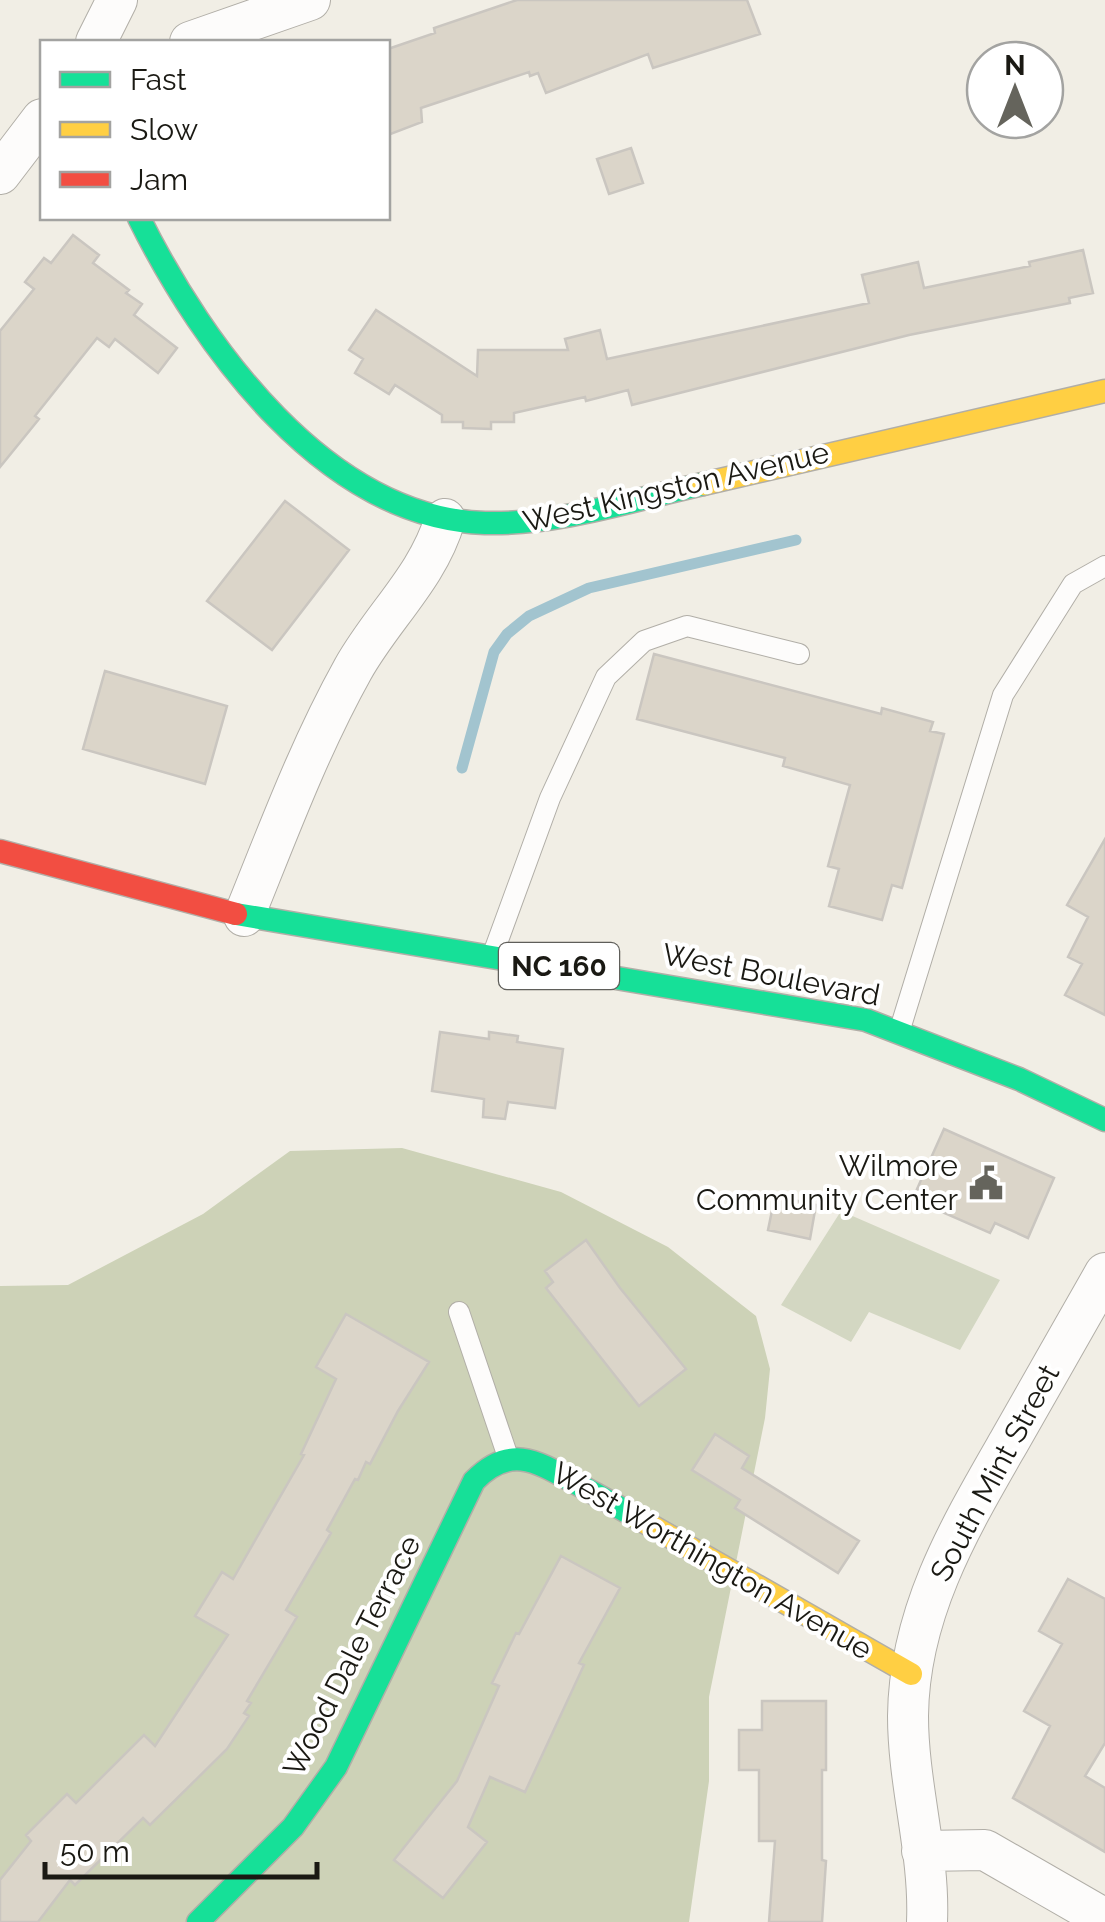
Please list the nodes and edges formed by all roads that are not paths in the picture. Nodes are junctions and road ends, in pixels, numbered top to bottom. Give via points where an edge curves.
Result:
1 (117, 0) edge
2 (310, 0) edge
3 (97, 40) edge
4 (196, 40) edge
5 (40, 123) edge
6 (0, 174) edge
7 (139, 220) edge
8 (1105, 391) edge
9 (445, 519) junction
10 (1105, 566) edge
11 (798, 654) dead end
12 (0, 851) edge
13 (244, 916) junction
14 (492, 956) junction
15 (899, 1032) junction
16 (1105, 1120) edge
17 (1105, 1273) edge
18 (458, 1312) dead end
19 (509, 1458) junction
20 (911, 1674) junction
21 (922, 1851) junction
22 (1105, 1919) edge
23 (198, 1922) edge
24 (927, 1922) edge

1 - 3 street
2 - 4 street
5 - 6 street
7 - 9 street, West Kingston Avenue via 169,282 272,412 359,483
8 - 9 street, West Kingston Avenue via 555,518 504,524
9 - 13 street via 437,547 354,666 312,748
10 - 15 lane via 1072,584 1003,695
11 - 14 lane via 687,626 644,640 606,678 550,798
12 - 13 street, West Boulevard / NC 160
13 - 14 street, West Boulevard / NC 160
14 - 15 street, West Boulevard / NC 160 via 866,1020
15 - 16 street, West Boulevard / NC 160
17 - 20 street, South Mint Street via 956,1534 930,1593
18 - 19 lane
19 - 20 street, West Worthington Avenue via 541,1463
19 - 23 street, Wood Dale Terrace via 474,1481 336,1768 293,1827
20 - 21 street, South Mint Street via 908,1717
21 - 22 street via 985,1850
21 - 24 street, South Mint Street

